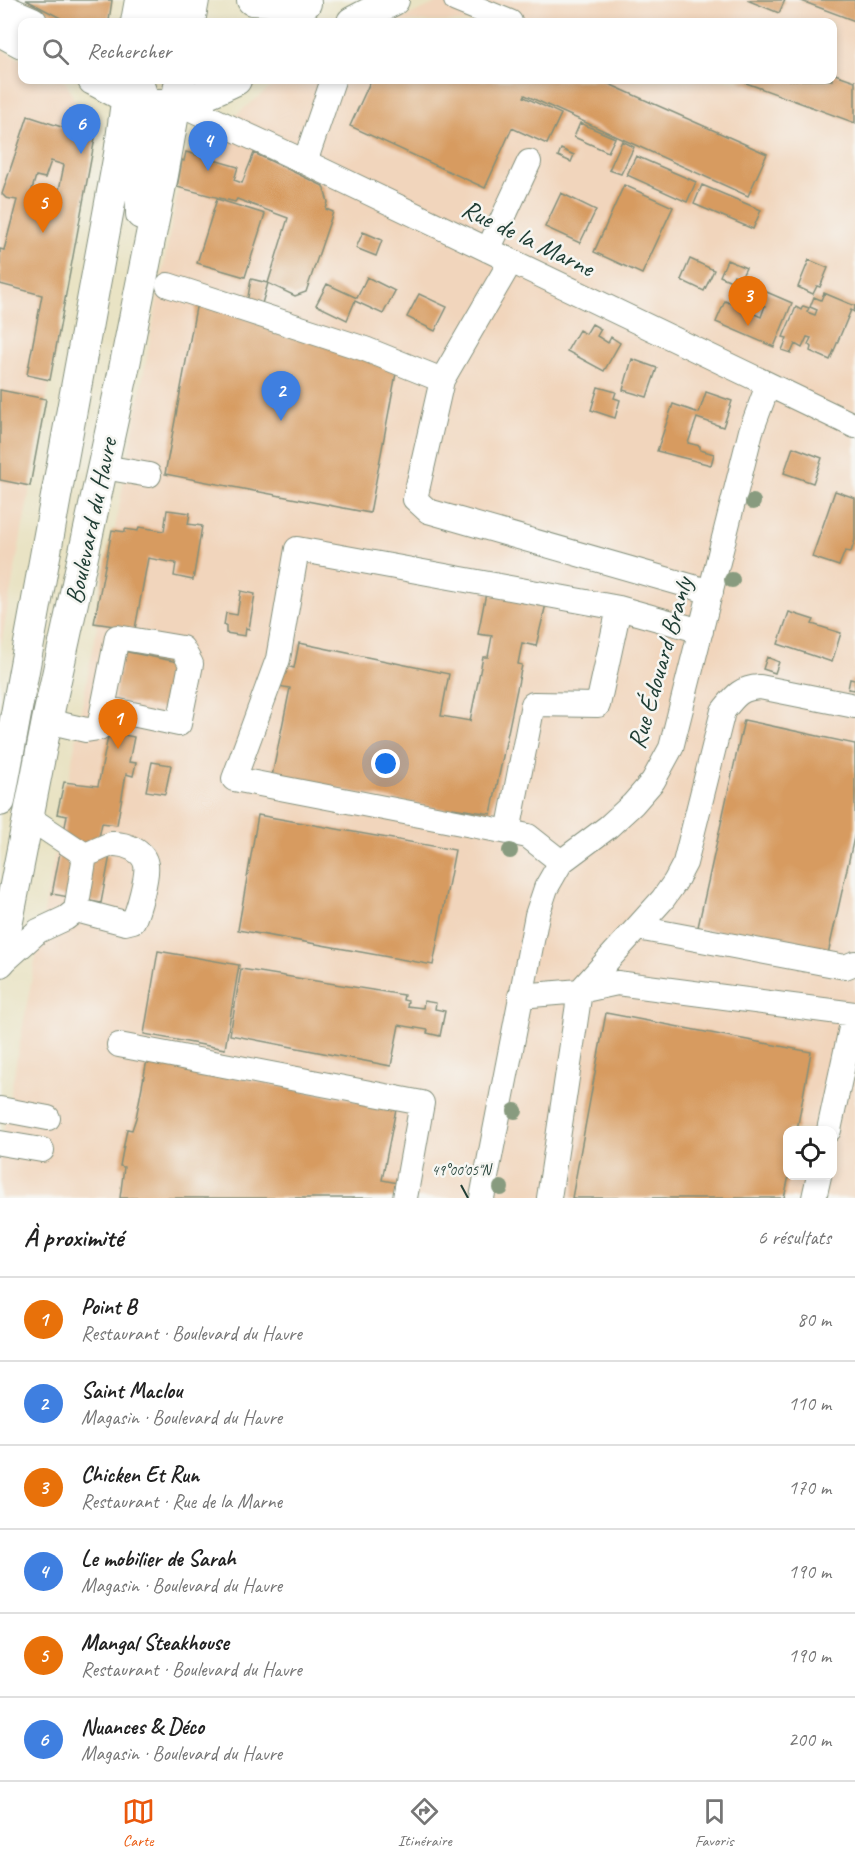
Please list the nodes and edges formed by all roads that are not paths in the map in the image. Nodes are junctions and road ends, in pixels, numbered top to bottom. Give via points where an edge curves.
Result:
1 (140, 0) edge
2 (164, 0) edge
3 (194, 0) edge
4 (252, 0) edge
5 (394, 0) edge
6 (456, 0) edge
7 (308, 2) edge
8 (0, 8) edge
9 (23, 18) edge
10 (137, 18) edge
11 (161, 18) edge
12 (191, 18) edge
13 (275, 18) edge
14 (361, 18) edge
15 (500, 18) edge
16 (0, 31) edge
17 (18, 41) edge
18 (109, 84) edge
19 (227, 84) edge
20 (332, 84) edge
21 (174, 87) edge
22 (134, 90) edge
23 (305, 162) junction
24 (529, 162) dead end
25 (488, 250) junction
26 (511, 261) junction
27 (151, 279) junction
28 (184, 307) dead end
29 (442, 380) junction
30 (768, 385) junction
31 (855, 426) edge
32 (104, 467) junction
33 (149, 475) dead end
34 (711, 592) junction
35 (619, 608) junction
36 (701, 631) junction
37 (855, 706) edge
38 (47, 721) junction
39 (99, 728) junction
40 (0, 801) edge
41 (28, 817) junction
42 (508, 831) junction
43 (85, 855) junction
44 (561, 862) junction
45 (76, 910) junction
46 (638, 928) junction
47 (855, 963) edge
48 (0, 964) edge
49 (580, 991) junction
50 (520, 996) junction
51 (119, 1045) dead end
52 (0, 1109) edge
53 (48, 1118) dead end
54 (830, 1126) edge
55 (0, 1143) edge
56 (42, 1150) dead end
57 (818, 1180) edge
58 (405, 1198) edge
59 (482, 1198) edge
60 (549, 1198) edge
61 (814, 1198) edge

1 - 10 main road
2 - 11 main road
3 - 12 main road
4 - 7 main road
5 - 14 main road
6 - 15 street
7 - 13 main road
8 - 9 main road
16 - 17 main road
18 - 22 main road
19 - 21 main road via 206,93
20 - 23 street
21 - 22 main road via 155,105
21 - 23 street, Rue de la Marne
21 - 27 main road, Boulevard du Havre
22 - 27 main road via 147,142 141,181
22 - 40 main road, Boulevard du Havre
23 - 25 street, Rue de la Marne
24 - 25 street
25 - 26 street, Rue de la Marne
26 - 29 street
26 - 30 street, Rue de la Marne
27 - 28 street
27 - 29 street via 365,349
27 - 32 main road, Boulevard du Havre
29 - 34 street via 415,499 428,511
30 - 31 street, Rue de la Marne
30 - 34 street, Rue Édouard Branly via 752,431
32 - 33 street
32 - 38 main road, Boulevard du Havre
34 - 36 street, Rue Édouard Branly
35 - 36 street
35 - 42 street via 598,705 533,704
35 - 42 street via 297,549 278,659 234,779
36 - 44 street, Rue Édouard Branly via 671,748 653,781 625,812
37 - 46 street via 760,687 746,688 733,698 723,711 685,863 663,899
38 - 39 street via 86,730
38 - 41 main road, Boulevard du Havre
39 - 39 street via 118,711 179,724 191,664 182,648 117,637
41 - 43 street
41 - 48 main road, Boulevard du Havre
42 - 44 street via 528,836
43 - 45 street
43 - 45 street via 112,844 128,846 140,854 146,866 139,911 134,921 125,923
44 - 50 street, Rue Édouard Branly via 537,915
45 - 48 street via 38,930
46 - 47 street via 845,967
46 - 49 street
49 - 50 street
49 - 54 street via 617,983 854,1014
49 - 60 street
50 - 59 street, Rue Édouard Branly
51 - 58 street via 422,1103
52 - 53 street
55 - 56 street
57 - 61 street

